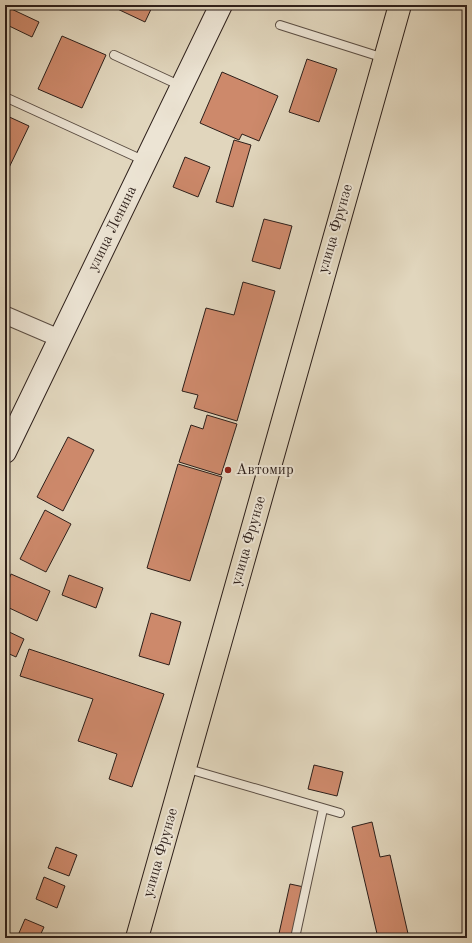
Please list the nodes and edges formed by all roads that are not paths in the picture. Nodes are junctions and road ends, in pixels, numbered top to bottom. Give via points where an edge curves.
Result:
1 (221, 5) edge
2 (400, 5) edge
3 (280, 24) dead end
4 (114, 55) dead end
5 (384, 58) junction
6 (182, 86) junction
7 (5, 97) edge
8 (146, 161) junction
9 (5, 315) edge
10 (61, 339) junction
11 (5, 452) edge
12 (185, 768) junction
13 (324, 809) junction
14 (340, 813) dead end
15 (137, 938) edge
16 (295, 938) edge

1 - 6 street, улица Ленина
2 - 5 main road, улица Фрунзе
3 - 5 lane
4 - 6 lane
5 - 12 main road, улица Фрунзе
6 - 8 street, улица Ленина
7 - 8 lane
8 - 10 street, улица Ленина
9 - 10 street
10 - 11 street, улица Ленина
12 - 13 lane
12 - 15 main road, улица Фрунзе
13 - 14 lane
13 - 16 lane

